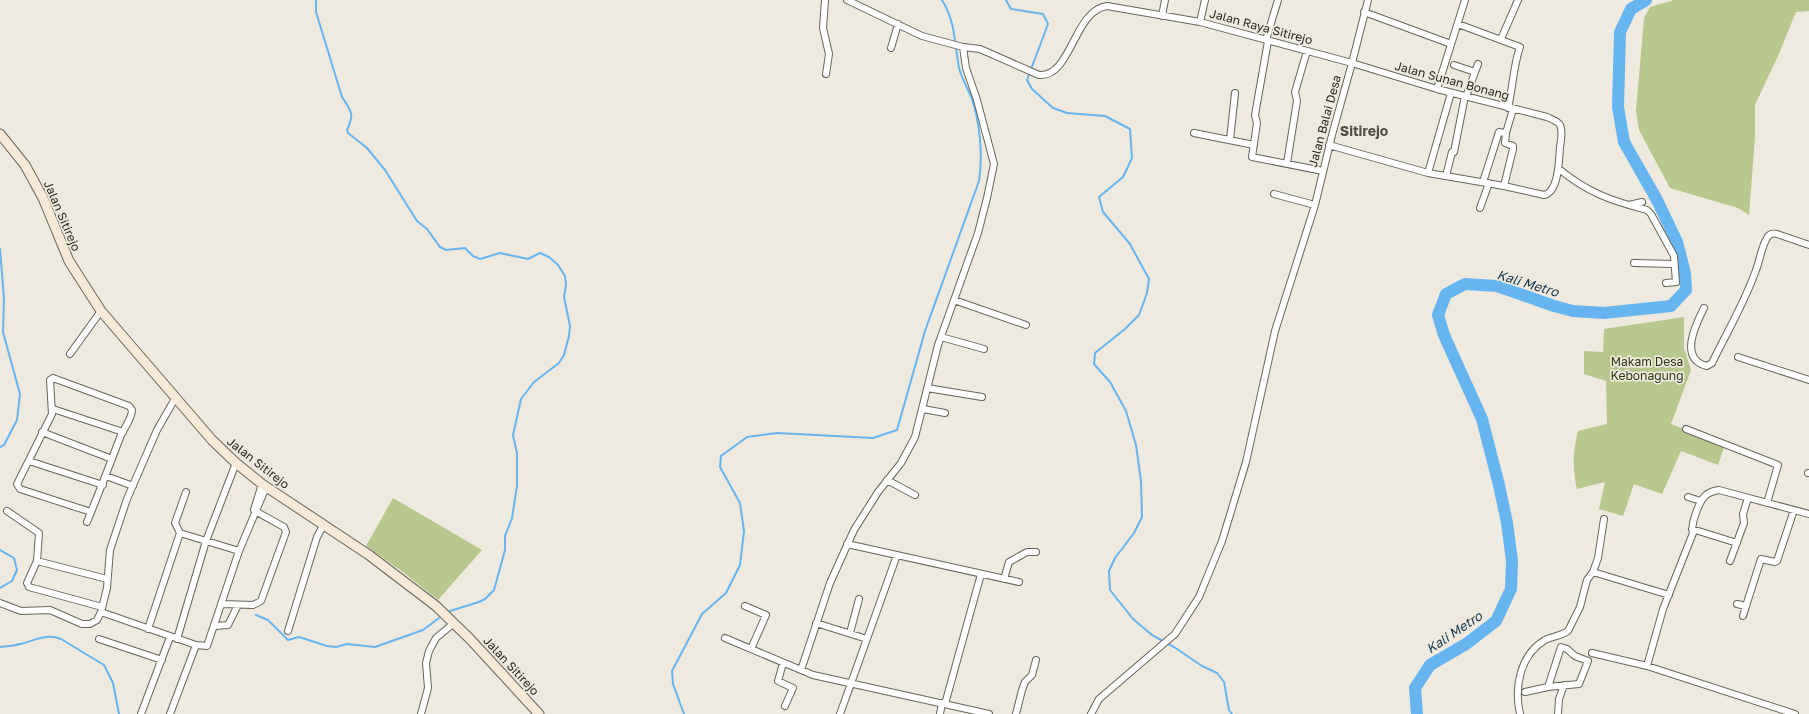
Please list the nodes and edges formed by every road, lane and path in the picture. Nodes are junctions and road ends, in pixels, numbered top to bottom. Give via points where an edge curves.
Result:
1 (825, 0) edge
2 (847, 0) edge
3 (1165, 0) edge
4 (1205, 0) edge
5 (1278, 0) edge
6 (1368, 0) edge
7 (1465, 0) edge
8 (1518, 0) edge
9 (860, 2) edge
10 (1364, 12) junction
11 (1162, 16) junction
12 (1200, 22) junction
13 (898, 24) junction
14 (1458, 24) junction
15 (1501, 39) junction
16 (1267, 40) junction
17 (1450, 44) junction
18 (958, 45) junction
19 (891, 48) dead end
20 (1307, 51) junction
21 (1352, 62) junction
22 (1478, 64) dead end
23 (1454, 65) dead end
24 (1475, 72) junction
25 (826, 74) dead end
26 (1437, 89) junction
27 (1235, 93) dead end
28 (1451, 93) junction
29 (1465, 96) junction
30 (1510, 108) junction
31 (1194, 133) dead end
32 (1506, 133) junction
33 (0, 134) edge
34 (1230, 140) junction
35 (1254, 145) junction
36 (1330, 146) junction
37 (1286, 163) junction
38 (1559, 169) junction
39 (1323, 171) junction
40 (1428, 173) junction
41 (1446, 176) junction
42 (1486, 182) junction
43 (1504, 186) junction
44 (1274, 194) dead end
45 (1642, 202) dead end
46 (1315, 205) junction
47 (1627, 206) junction
48 (1480, 208) dead end
49 (1809, 245) edge
50 (1634, 263) dead end
51 (1674, 264) junction
52 (1666, 283) dead end
53 (954, 300) junction
54 (1704, 308) dead end
55 (101, 311) junction
56 (1026, 325) dead end
57 (941, 337) junction
58 (984, 349) dead end
59 (70, 354) dead end
60 (1738, 357) dead end
61 (1809, 380) edge
62 (927, 388) junction
63 (982, 396) dead end
64 (176, 397) junction
65 (923, 408) junction
66 (53, 409) junction
67 (945, 413) dead end
68 (1686, 429) dead end
69 (42, 432) junction
70 (123, 432) junction
71 (112, 459) junction
72 (29, 461) junction
73 (236, 463) junction
74 (106, 476) junction
75 (887, 480) junction
76 (102, 485) junction
77 (264, 485) junction
78 (133, 486) junction
79 (186, 492) dead end
80 (915, 495) dead end
81 (1688, 497) dead end
82 (1748, 498) junction
83 (1701, 501) junction
84 (1767, 503) junction
85 (1794, 510) junction
86 (7, 511) dead end
87 (255, 511) junction
88 (91, 512) junction
89 (1809, 514) edge
90 (1604, 519) dead end
91 (87, 522) dead end
92 (323, 526) junction
93 (1692, 529) junction
94 (180, 533) junction
95 (206, 541) junction
96 (1737, 543) junction
97 (847, 544) junction
98 (239, 551) junction
99 (1036, 552) dead end
100 (897, 555) junction
101 (37, 561) junction
102 (1730, 561) dead end
103 (1593, 572) junction
104 (981, 574) junction
105 (1004, 578) junction
106 (107, 579) junction
107 (1019, 582) dead end
108 (1669, 596) junction
109 (859, 599) dead end
110 (0, 603) edge
111 (223, 604) junction
112 (1737, 604) dead end
113 (238, 605) junction
114 (745, 606) dead end
115 (1746, 606) junction
116 (102, 610) junction
117 (1743, 616) dead end
118 (454, 623) junction
119 (816, 623) junction
120 (215, 626) junction
121 (148, 629) junction
122 (288, 631) dead end
123 (850, 633) junction
124 (173, 638) junction
125 (725, 638) dead end
126 (99, 639) dead end
127 (867, 639) junction
128 (196, 645) junction
129 (751, 649) junction
130 (1592, 653) dead end
131 (162, 660) junction
132 (1036, 660) dead end
133 (783, 663) junction
134 (1647, 666) junction
135 (801, 670) junction
136 (850, 684) junction
137 (1552, 686) junction
138 (1564, 686) junction
139 (1525, 692) dead end
140 (1559, 699) junction
141 (944, 703) junction
142 (784, 706) dead end
143 (140, 714) edge
144 (170, 714) edge
145 (422, 714) edge
146 (539, 714) edge
147 (840, 714) edge
148 (940, 714) edge
149 (989, 714) edge
150 (1016, 714) edge
151 (1091, 714) edge
152 (1520, 714) edge
153 (1558, 714) edge
154 (1795, 714) edge

1 - 25 street via 824,28 829,54
2 - 9 street
3 - 11 street
4 - 12 street
5 - 16 street
6 - 10 street
7 - 14 street
8 - 15 street
9 - 13 street
10 - 17 street
10 - 21 street
11 - 12 street, Jalan Raya Sitirejo
11 - 18 street, Jalan Raya Sitirejo via 1117,7 1102,7 1086,21 1053,71 1046,76 980,49
12 - 16 street, Jalan Raya Sitirejo
13 - 18 street via 936,40
13 - 19 street
14 - 15 street
14 - 17 street
15 - 30 street via 1520,47 1514,69
16 - 20 street, Jalan Raya Sitirejo
16 - 35 street via 1255,115 1257,123
17 - 26 street
18 - 53 street via 979,107 994,164 978,233
20 - 21 street, Jalan Raya Sitirejo
20 - 37 street via 1296,92 1297,101
21 - 26 street, Jalan Sunan Bonang
21 - 36 street, Jalan Balai Desa
22 - 24 street
23 - 24 street
24 - 29 street
26 - 28 street, Jalan Sunan Bonang
27 - 34 street
28 - 29 street, Jalan Sunan Bonang
28 - 40 street
29 - 30 street, Jalan Sunan Bonang
29 - 41 street via 1454,152
30 - 32 street
30 - 38 street, Jalan Sunan Bonang via 1557,122 1561,130
31 - 34 street
32 - 42 street via 1499,132
32 - 43 street via 1505,142 1513,146 1513,149
33 - 55 main road, Jalan Sitirejo via 25,165 43,198 69,261
34 - 35 street
35 - 37 street via 1252,157
36 - 39 street, Jalan Balai Desa
36 - 40 street
37 - 39 street
38 - 43 street via 1552,190 1547,195
38 - 47 street via 1581,186
39 - 46 street, Jalan Balai Desa
40 - 41 street
41 - 42 street
42 - 43 street
42 - 48 street
44 - 46 street
45 - 47 street
46 - 151 street, Jalan Balai Desa via 1275,331 1246,462 1222,541 1199,597 1175,634 1099,699
47 - 51 street via 1647,210 1651,214 1672,250
49 - 54 street via 1777,234 1768,236 1740,306 1712,363 1707,366 1694,358 1692,346 1692,333
50 - 51 street
51 - 52 street via 1676,282
53 - 56 street
53 - 57 street
55 - 59 street
55 - 64 main road, Jalan Sitirejo
57 - 58 street
57 - 62 street
60 - 61 street
62 - 63 street
62 - 65 street
64 - 73 main road, Jalan Sitirejo via 212,440
64 - 78 street via 157,430
65 - 67 street
65 - 75 street via 915,437
66 - 69 street
66 - 70 street
66 - 70 street via 50,380 53,378 131,407 132,414
68 - 84 street via 1778,465
69 - 71 street
69 - 72 street
70 - 71 street
71 - 74 street
72 - 76 street
72 - 88 street via 17,482 19,488
73 - 77 main road, Jalan Sitirejo
73 - 95 street
74 - 76 street
74 - 78 street
75 - 80 street
75 - 97 street via 866,509
76 - 88 street
77 - 87 street via 258,510
77 - 92 main road, Jalan Sitirejo
78 - 106 street via 112,542
79 - 94 street via 175,524
81 - 83 street
82 - 83 street via 1719,490 1709,493
82 - 84 street
82 - 96 street
83 - 93 street
84 - 85 street
85 - 89 street
85 - 115 street via 1777,561 1763,558 1760,560
86 - 101 street via 39,533
87 - 98 street
87 - 113 street via 284,527 286,532 261,601 253,605
88 - 91 street
90 - 103 street via 1598,558
92 - 118 main road, Jalan Sitirejo via 369,555
92 - 122 street via 317,536
93 - 96 street
93 - 108 street via 1693,533
94 - 95 street
94 - 121 street
95 - 98 street
95 - 124 street
96 - 102 street
97 - 100 street
97 - 119 street
98 - 111 street
99 - 105 street via 1027,552 1009,562
100 - 104 street
100 - 127 street
101 - 106 street
101 - 116 street via 28,582 29,587
103 - 108 street
103 - 152 street via 1587,580 1580,607 1568,631 1545,641 1527,659 1522,668 1517,688
104 - 105 street
104 - 141 street
105 - 107 street
106 - 116 street
108 - 134 street
109 - 123 street
110 - 116 street via 21,611 50,610 87,625 97,620
111 - 113 street
111 - 120 street
112 - 115 street
113 - 120 street via 229,624
114 - 129 street via 766,615
115 - 117 street
116 - 121 street
118 - 145 street via 436,638 429,651 426,663 428,688
118 - 146 main road, Jalan Sitirejo
119 - 123 street
119 - 135 street
120 - 128 street via 207,646
121 - 124 street
123 - 127 street
124 - 128 street
124 - 131 street
125 - 129 street
126 - 131 street
127 - 136 street
128 - 144 street
129 - 133 street
130 - 134 street
131 - 143 street
132 - 150 street via 1032,675 1022,690
133 - 135 street
133 - 142 street via 778,681 793,688
134 - 154 street
135 - 136 street
136 - 141 street
136 - 147 street
137 - 138 street
137 - 138 street via 1561,647 1588,661 1579,684
137 - 139 street
137 - 140 street
138 - 140 street
140 - 153 street
141 - 148 street
141 - 149 street

